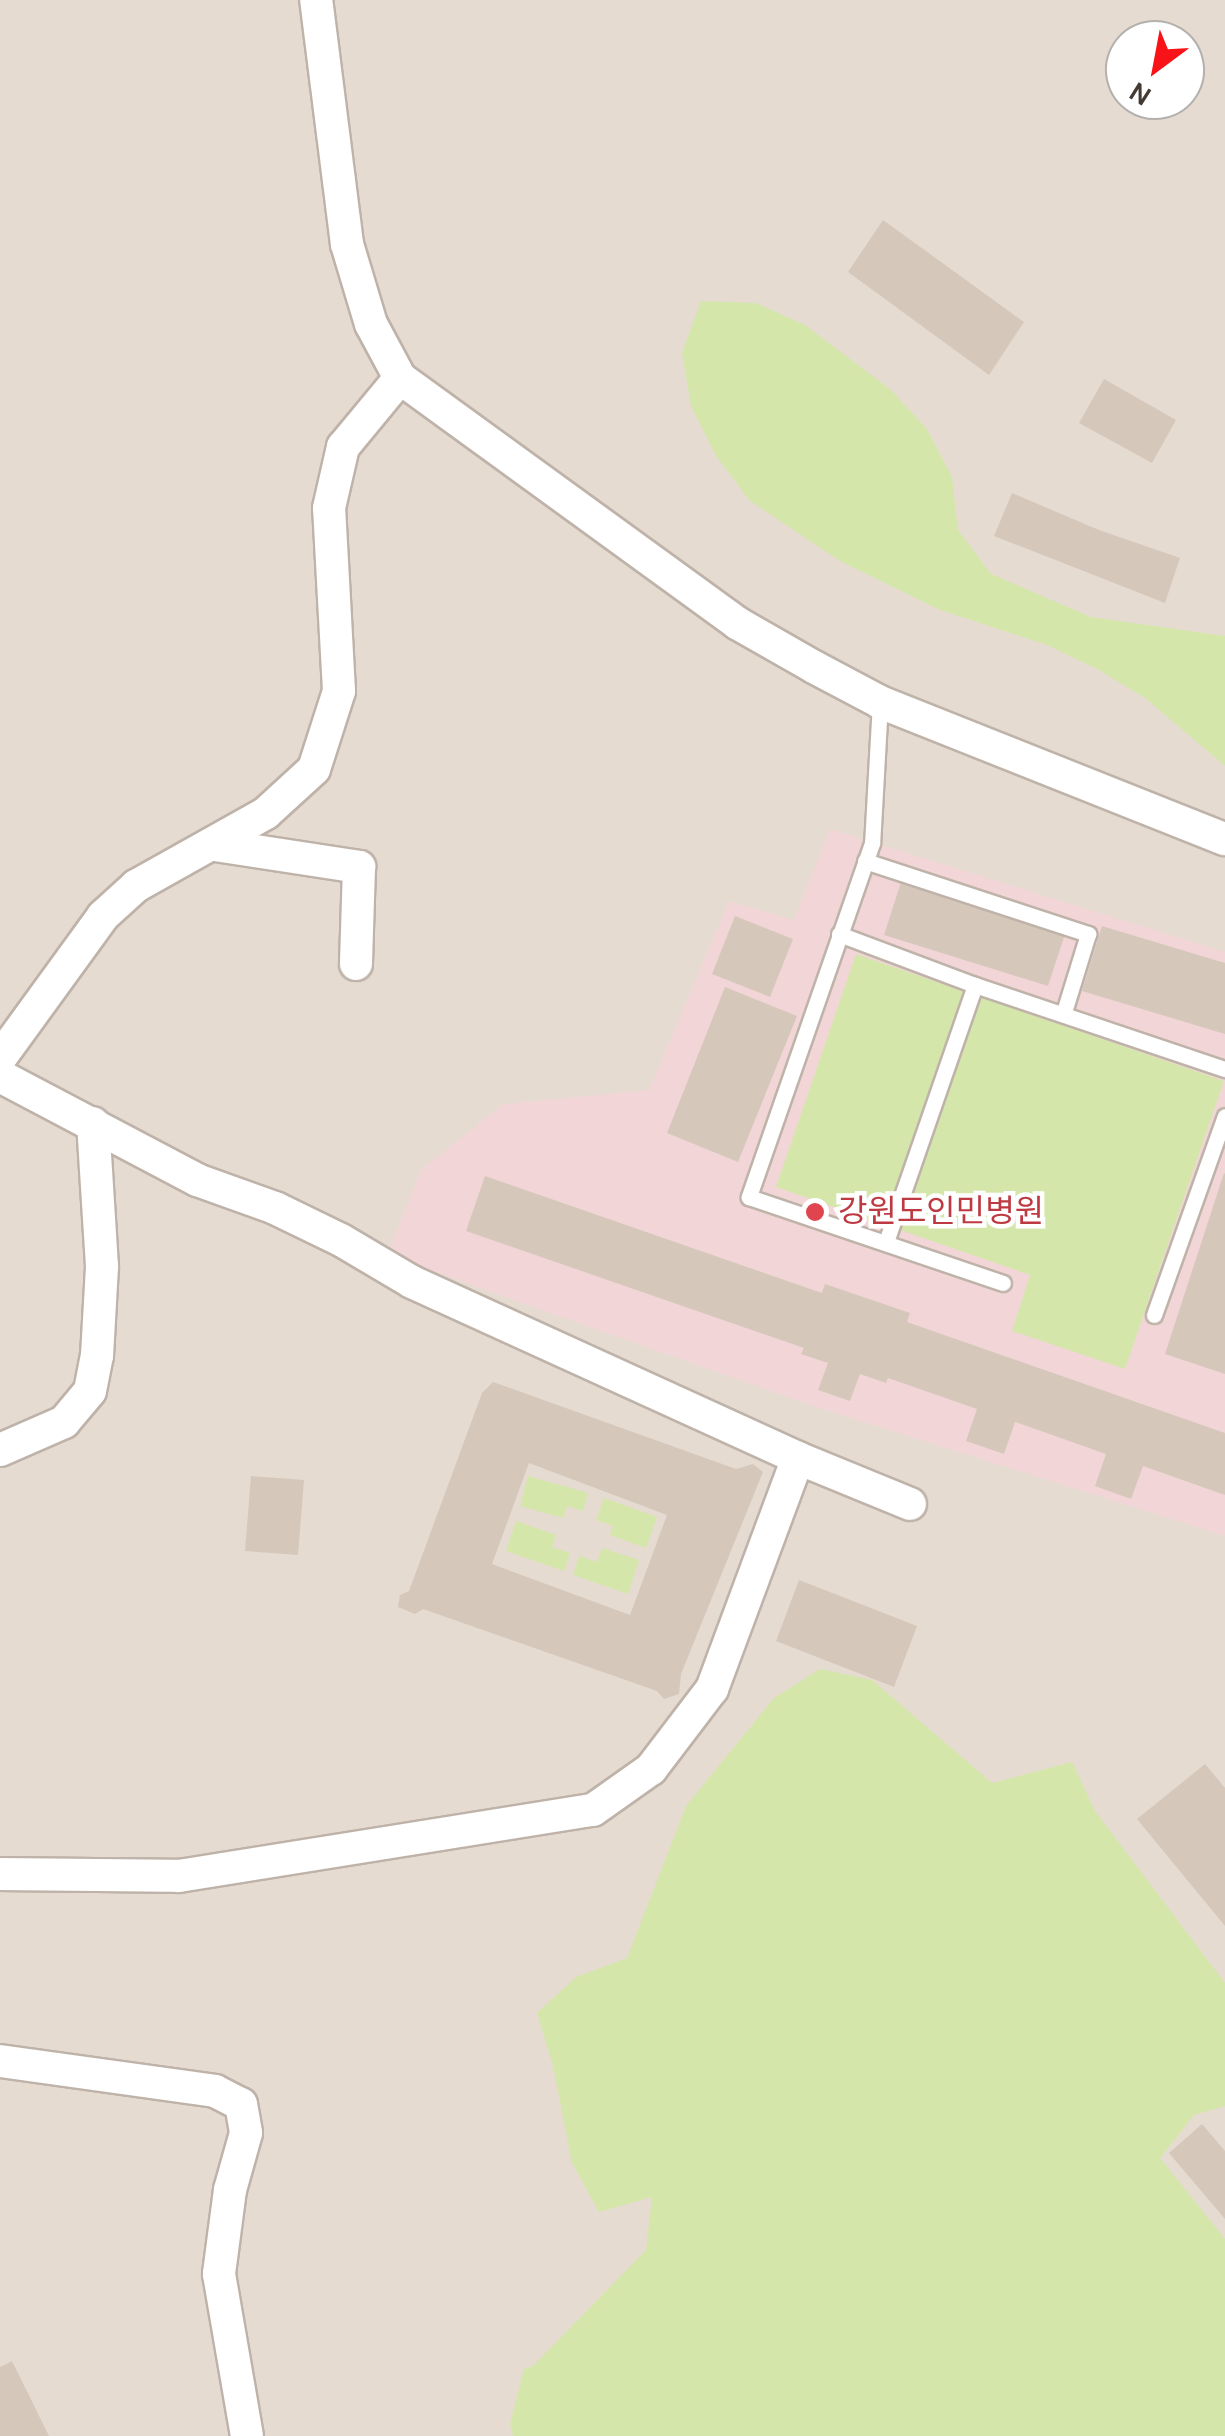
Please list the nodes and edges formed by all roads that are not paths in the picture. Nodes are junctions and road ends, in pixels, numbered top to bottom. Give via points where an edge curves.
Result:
1 (316, 0) edge
2 (400, 378) junction
3 (880, 702) junction
4 (1225, 839) edge
5 (216, 846) junction
6 (865, 862) junction
7 (839, 934) junction
8 (356, 964) dead end
9 (975, 984) junction
10 (1064, 1012) junction
11 (0, 1058) edge
12 (1225, 1069) edge
13 (0, 1076) edge
14 (1225, 1116) edge
15 (93, 1123) junction
16 (886, 1242) junction
17 (1003, 1283) dead end
18 (1154, 1315) dead end
19 (0, 1450) edge
20 (798, 1458) junction
21 (910, 1504) dead end
22 (0, 1874) edge
23 (0, 2061) edge
24 (247, 2436) edge

1 - 2 street via 347,244 371,324
2 - 3 street via 737,623
2 - 5 street via 344,448 330,508 339,691 314,768 266,813
3 - 4 street
3 - 6 lane via 872,844
5 - 8 street via 359,867
5 - 11 street via 136,886 103,916
6 - 7 lane
6 - 10 lane via 1088,934
7 - 9 lane
7 - 16 lane via 748,1197
9 - 10 lane
9 - 16 lane
10 - 12 lane
13 - 15 street
14 - 18 lane
15 - 19 street via 102,1266 90,1391 64,1422
15 - 20 street via 197,1180 275,1208 412,1282
16 - 17 lane
20 - 21 street
20 - 22 street via 712,1688 651,1769 593,1810 178,1876
23 - 24 street via 214,2091 242,2104 246,2134 230,2190 219,2274

